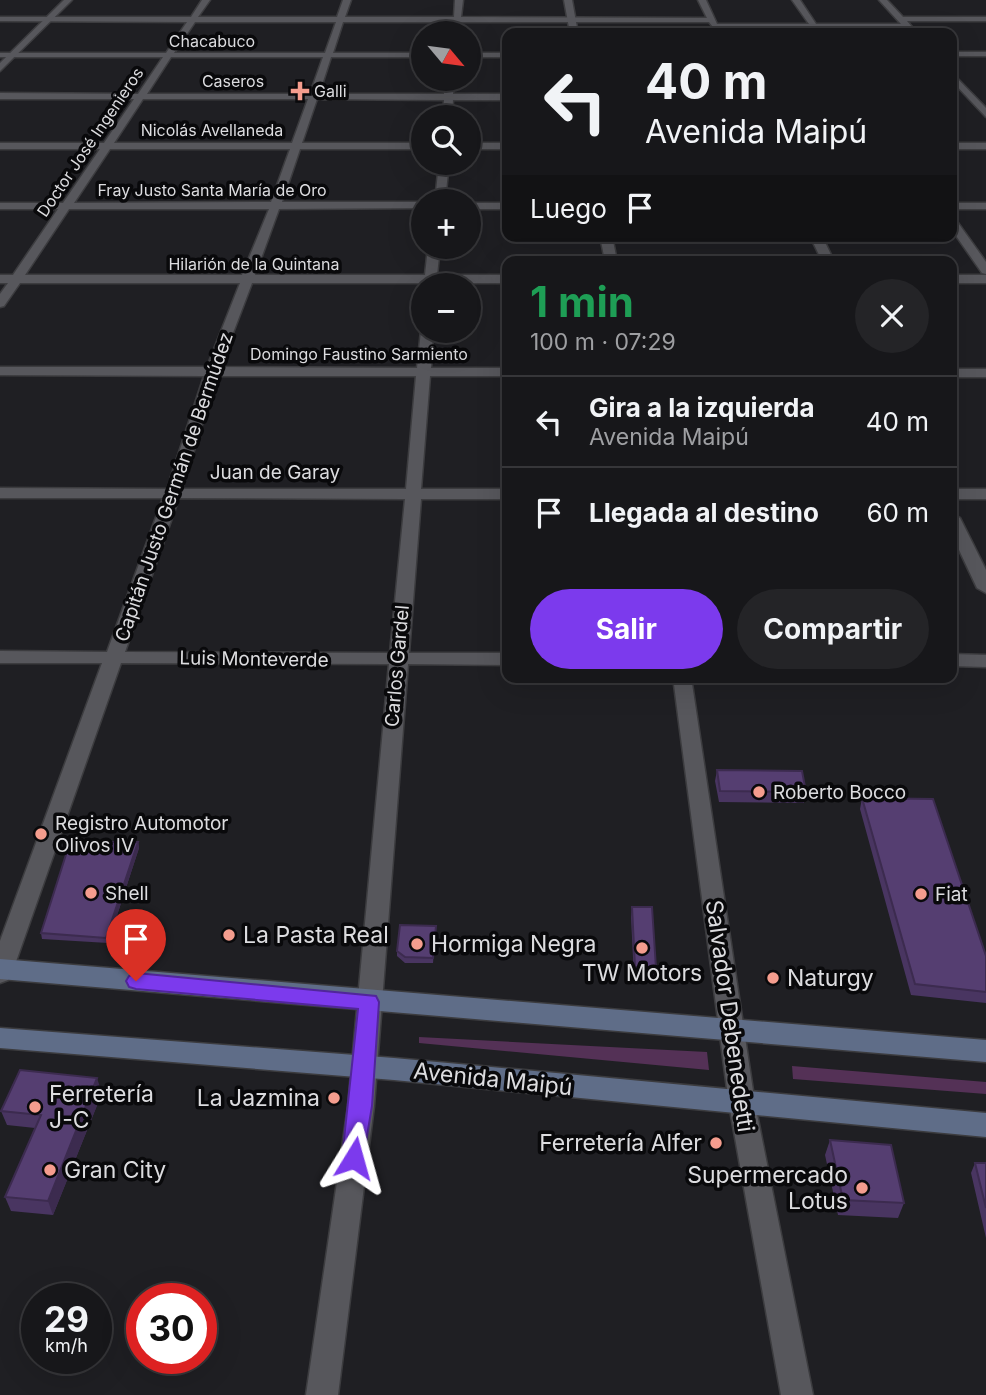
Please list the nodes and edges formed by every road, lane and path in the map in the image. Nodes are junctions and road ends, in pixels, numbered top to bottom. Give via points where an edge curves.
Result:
1 (68, 0) edge
2 (206, 0) edge
3 (347, 0) edge
4 (459, 0) edge
5 (568, 0) edge
6 (702, 0) edge
7 (796, 0) edge
8 (883, 0) edge
9 (0, 19) edge
10 (49, 19) junction
11 (192, 19) junction
12 (340, 19) junction
13 (986, 19) edge
14 (457, 20) junction
15 (572, 20) junction
16 (903, 22) junction
17 (715, 26) edge
18 (573, 28) edge
19 (766, 28) edge
20 (816, 28) edge
21 (838, 28) edge
22 (908, 28) edge
23 (957, 54) edge
24 (986, 54) edge
25 (0, 55) edge
26 (13, 55) junction
27 (169, 55) junction
28 (327, 55) junction
29 (411, 55) edge
30 (481, 55) edge
31 (502, 55) edge
32 (0, 68) edge
33 (957, 82) edge
34 (448, 91) edge
35 (0, 96) edge
36 (140, 96) junction
37 (970, 96) junction
38 (986, 96) edge
39 (314, 97) junction
40 (447, 97) junction
41 (502, 97) edge
42 (957, 97) edge
43 (447, 105) edge
44 (986, 114) edge
45 (0, 146) edge
46 (107, 146) junction
47 (295, 146) junction
48 (411, 146) edge
49 (481, 146) edge
50 (502, 146) edge
51 (957, 146) edge
52 (986, 146) edge
53 (411, 205) edge
54 (0, 206) edge
55 (65, 206) junction
56 (275, 206) junction
57 (481, 206) edge
58 (502, 206) edge
59 (957, 206) edge
60 (986, 206) edge
61 (957, 229) edge
62 (986, 271) edge
63 (0, 279) edge
64 (17, 279) junction
65 (502, 279) edge
66 (957, 279) edge
67 (986, 279) edge
68 (246, 280) junction
69 (481, 280) edge
70 (411, 282) edge
71 (0, 303) edge
72 (426, 343) edge
73 (0, 371) edge
74 (212, 371) junction
75 (424, 372) junction
76 (502, 372) edge
77 (957, 373) edge
78 (986, 373) edge
79 (0, 493) edge
80 (173, 493) junction
81 (413, 494) junction
82 (502, 494) edge
83 (957, 494) edge
84 (986, 494) edge
85 (957, 528) edge
86 (986, 589) edge
87 (0, 657) edge
88 (115, 657) junction
89 (502, 659) edge
90 (398, 660) junction
91 (957, 660) edge
92 (986, 660) edge
93 (683, 683) edge
94 (1, 971) edge
95 (369, 1002) junction
96 (733, 1030) junction
97 (0, 1038) edge
98 (986, 1051) edge
99 (364, 1066) junction
100 (742, 1104) junction
101 (986, 1125) edge
102 (322, 1395) edge
103 (797, 1395) edge

1 - 10 street
2 - 11 street, Doctor José Ingenieros
3 - 12 street, Capitán Justo Germán de Bermúdez
4 - 14 street
5 - 15 street
6 - 17 street
7 - 20 street
8 - 16 street
9 - 10 street
10 - 11 street
10 - 26 street
11 - 12 street
11 - 27 street, Doctor José Ingenieros
12 - 14 street
12 - 28 street, Capitán Justo Germán de Bermúdez
13 - 16 street
14 - 15 street
15 - 17 street
15 - 18 street
16 - 21 street
16 - 22 street
17 - 19 street
23 - 24 street
25 - 26 street, Chacabuco
26 - 27 street, Chacabuco
26 - 32 street
27 - 28 street, Chacabuco
27 - 36 street, Doctor José Ingenieros
28 - 29 street, Chacabuco
28 - 39 street, Capitán Justo Germán de Bermúdez
30 - 31 street
33 - 37 street
34 - 40 street
35 - 36 street, Caseros
36 - 39 street, Caseros
36 - 46 street, Doctor José Ingenieros
37 - 38 street
37 - 42 street
37 - 44 street
39 - 40 street, Caseros
39 - 47 street, Capitán Justo Germán de Bermúdez
40 - 41 street, Caseros
40 - 43 street
45 - 46 street, Nicolás Avellaneda
46 - 47 street, Nicolás Avellaneda
46 - 55 street, Doctor José Ingenieros
47 - 48 street, Nicolás Avellaneda
47 - 56 street, Capitán Justo Germán de Bermúdez
49 - 50 street
51 - 52 street
53 - 56 street, Fray Justo Santa María de Oro
54 - 55 street, Fray Justo Santa María de Oro
55 - 56 street, Fray Justo Santa María de Oro
55 - 64 street, Doctor José Ingenieros
56 - 68 street, Capitán Justo Germán de Bermúdez
57 - 58 street
59 - 60 street
61 - 62 street
63 - 64 street, Hilarión de la Quintana
64 - 68 street, Hilarión de la Quintana
64 - 71 street, Doctor José Ingenieros
65 - 69 street, Hilarión de la Quintana
66 - 67 street
68 - 70 street, Hilarión de la Quintana
68 - 74 street, Capitán Justo Germán de Bermúdez
72 - 75 street, Carlos Gardel
73 - 74 street, Domingo Faustino Sarmiento
74 - 75 street, Domingo Faustino Sarmiento
74 - 80 street, Capitán Justo Germán de Bermúdez
75 - 76 street, Domingo Faustino Sarmiento
75 - 81 street, Carlos Gardel
77 - 78 street
79 - 80 street, Juan de Garay
80 - 81 street, Juan de Garay
80 - 88 street, Capitán Justo Germán de Bermúdez
81 - 82 street, Juan de Garay
81 - 90 street, Carlos Gardel
83 - 84 street
85 - 86 street
87 - 88 street, Luis Monteverde
88 - 90 street, Luis Monteverde
88 - 94 street, Capitán Justo Germán de Bermúdez
89 - 90 street, Luis Monteverde
90 - 95 street, Carlos Gardel
91 - 92 street
93 - 96 street, Salvador Debenedetti
94 - 95 main road
95 - 96 main road
95 - 99 street, Carlos Gardel
96 - 98 main road
96 - 100 street, Salvador Debenedetti
97 - 99 main road, Avenida Maipú
99 - 100 main road, Avenida Maipú
99 - 102 street, Carlos Gardel
100 - 101 main road, Avenida Maipú
100 - 103 street, Salvador Debenedetti

